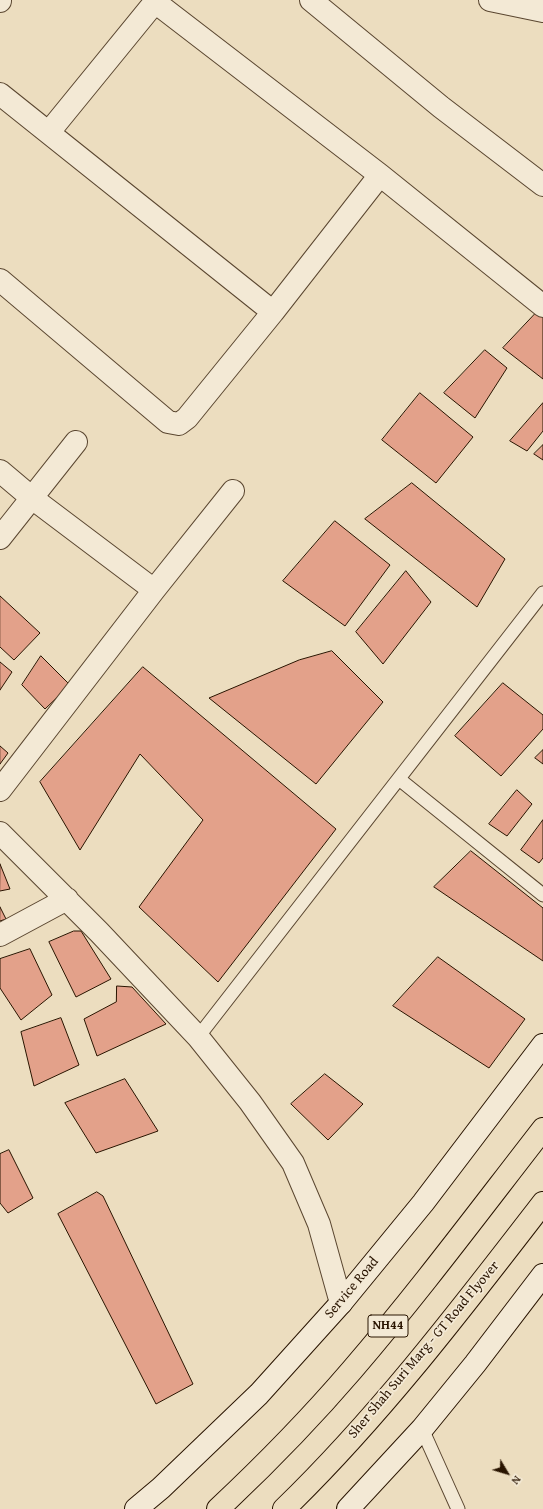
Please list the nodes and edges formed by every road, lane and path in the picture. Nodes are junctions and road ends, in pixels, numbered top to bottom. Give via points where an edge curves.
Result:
1 (311, 0) edge
2 (490, 0) edge
3 (156, 1) edge
4 (543, 11) edge
5 (0, 94) edge
6 (49, 132) junction
7 (380, 175) junction
8 (542, 184) edge
9 (4, 291) edge
10 (543, 306) edge
11 (273, 312) junction
12 (76, 442) dead end
13 (0, 471) edge
14 (233, 491) dead end
15 (32, 498) junction
16 (0, 538) edge
17 (154, 590) junction
18 (543, 593) edge
19 (399, 779) junction
20 (0, 790) edge
21 (0, 833) edge
22 (543, 894) edge
23 (67, 899) junction
24 (0, 935) edge
25 (198, 1037) junction
26 (543, 1045) edge
27 (543, 1128) edge
28 (543, 1203) edge
29 (543, 1275) edge
30 (341, 1303) junction
31 (422, 1429) junction
32 (136, 1509) edge
33 (218, 1509) edge
34 (284, 1509) edge
35 (348, 1509) edge
36 (458, 1509) edge

1 - 8 street via 441,107
2 - 4 street
3 - 6 street
3 - 7 street
5 - 6 street
6 - 11 street
7 - 10 street
7 - 11 street
9 - 11 street via 168,422 178,424 187,418
12 - 15 street
13 - 15 street
14 - 17 street
15 - 16 street
15 - 17 street
17 - 20 street
18 - 19 lane
19 - 22 lane
19 - 25 lane
21 - 23 street
23 - 24 street
23 - 25 street
25 - 30 street via 250,1102 293,1163 319,1224
26 - 30 street, Service Road via 423,1203
27 - 33 highway, NH44 via 352,1370 272,1458
28 - 34 highway, Sher Shah Suri Marg - GT Road Flyover via 387,1399
29 - 31 street
30 - 32 street, Service Road via 259,1394
31 - 35 street
31 - 36 lane

